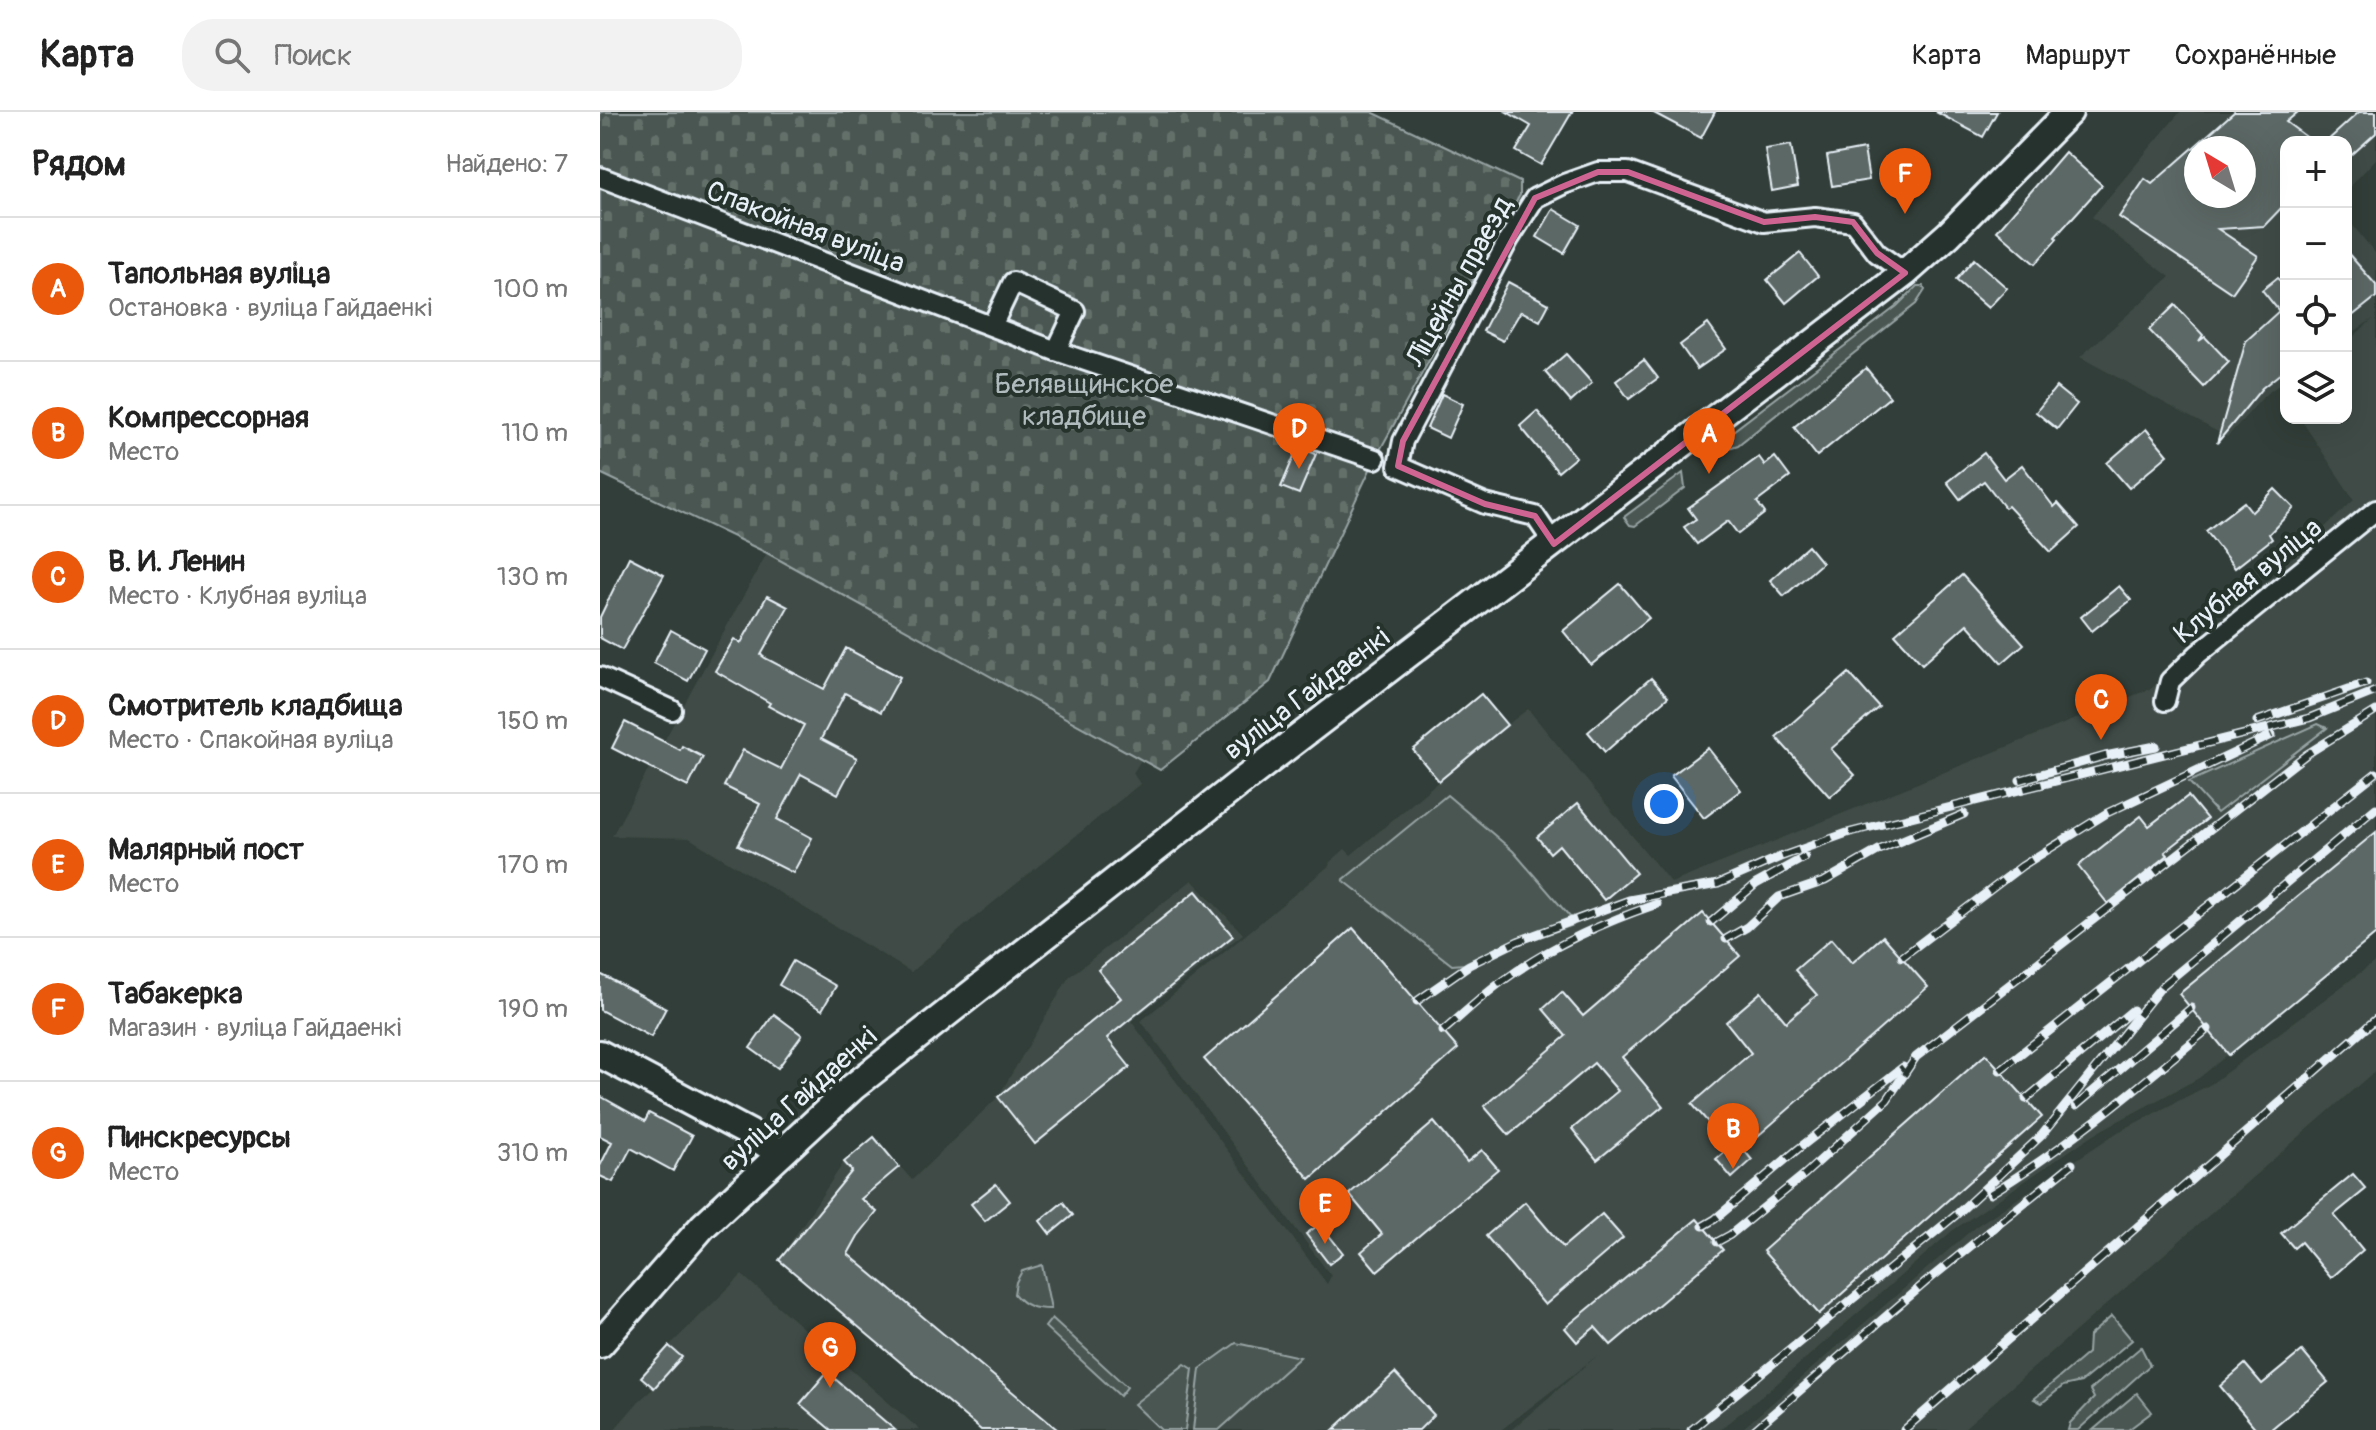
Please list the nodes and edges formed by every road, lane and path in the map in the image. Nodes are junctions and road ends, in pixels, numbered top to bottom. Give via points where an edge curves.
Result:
1 (2056, 116) edge
2 (600, 177) edge
3 (1905, 273) junction
4 (992, 326) junction
5 (1056, 351) junction
6 (1375, 459) dead end
7 (2376, 510) edge
8 (1554, 544) junction
9 (600, 677) edge
10 (2165, 701) dead end
11 (672, 710) dead end
12 (600, 1054) edge
13 (780, 1153) junction
14 (600, 1344) edge

1 - 3 street, вуліца Гайдаенкі via 1949,234
2 - 4 street, Спакойная вуліца
3 - 8 street, вуліца Гайдаенкі
3 - 8 street, Ліцейны праезд via 1877,253 1853,222 1815,217 1764,222 1628,172 1598,172 1535,198 1403,441 1398,466 1485,504 1535,516
4 - 5 street, Спакойная вуліца
4 - 5 street via 1013,282 1075,311
5 - 6 street, Спакойная вуліца
7 - 10 street, Клубная вуліца via 2198,654 2170,681
8 - 13 street, вуліца Гайдаенкі via 881,1064
9 - 11 street
12 - 13 street
13 - 14 street, вуліца Гайдаенкі via 703,1226

